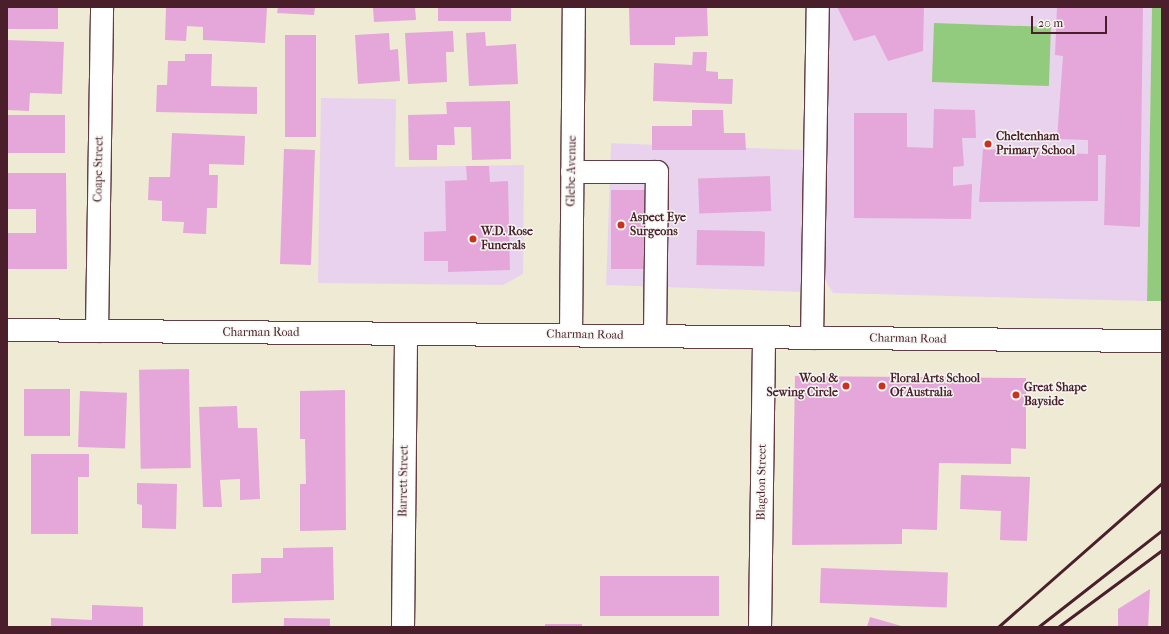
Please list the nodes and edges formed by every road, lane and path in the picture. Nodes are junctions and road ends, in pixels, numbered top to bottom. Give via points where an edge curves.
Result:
1 (102, 7) edge
2 (574, 7) edge
3 (818, 7) edge
4 (572, 172) junction
5 (7, 330) edge
6 (97, 331) junction
7 (406, 334) junction
8 (571, 335) junction
9 (655, 336) junction
10 (764, 338) junction
11 (812, 338) junction
12 (1162, 341) edge
13 (403, 627) edge
14 (760, 627) edge

1 - 6 street, Coape Street
2 - 4 street, Glebe Avenue
3 - 11 street
4 - 8 street, Glebe Avenue
4 - 9 street via 657,172
5 - 6 street, Charman Road
6 - 7 street, Charman Road
7 - 8 street, Charman Road
7 - 13 street, Barrett Street
8 - 9 street, Charman Road
9 - 10 street, Charman Road
10 - 11 street, Charman Road
10 - 14 street, Blagdon Street
11 - 12 street, Charman Road

